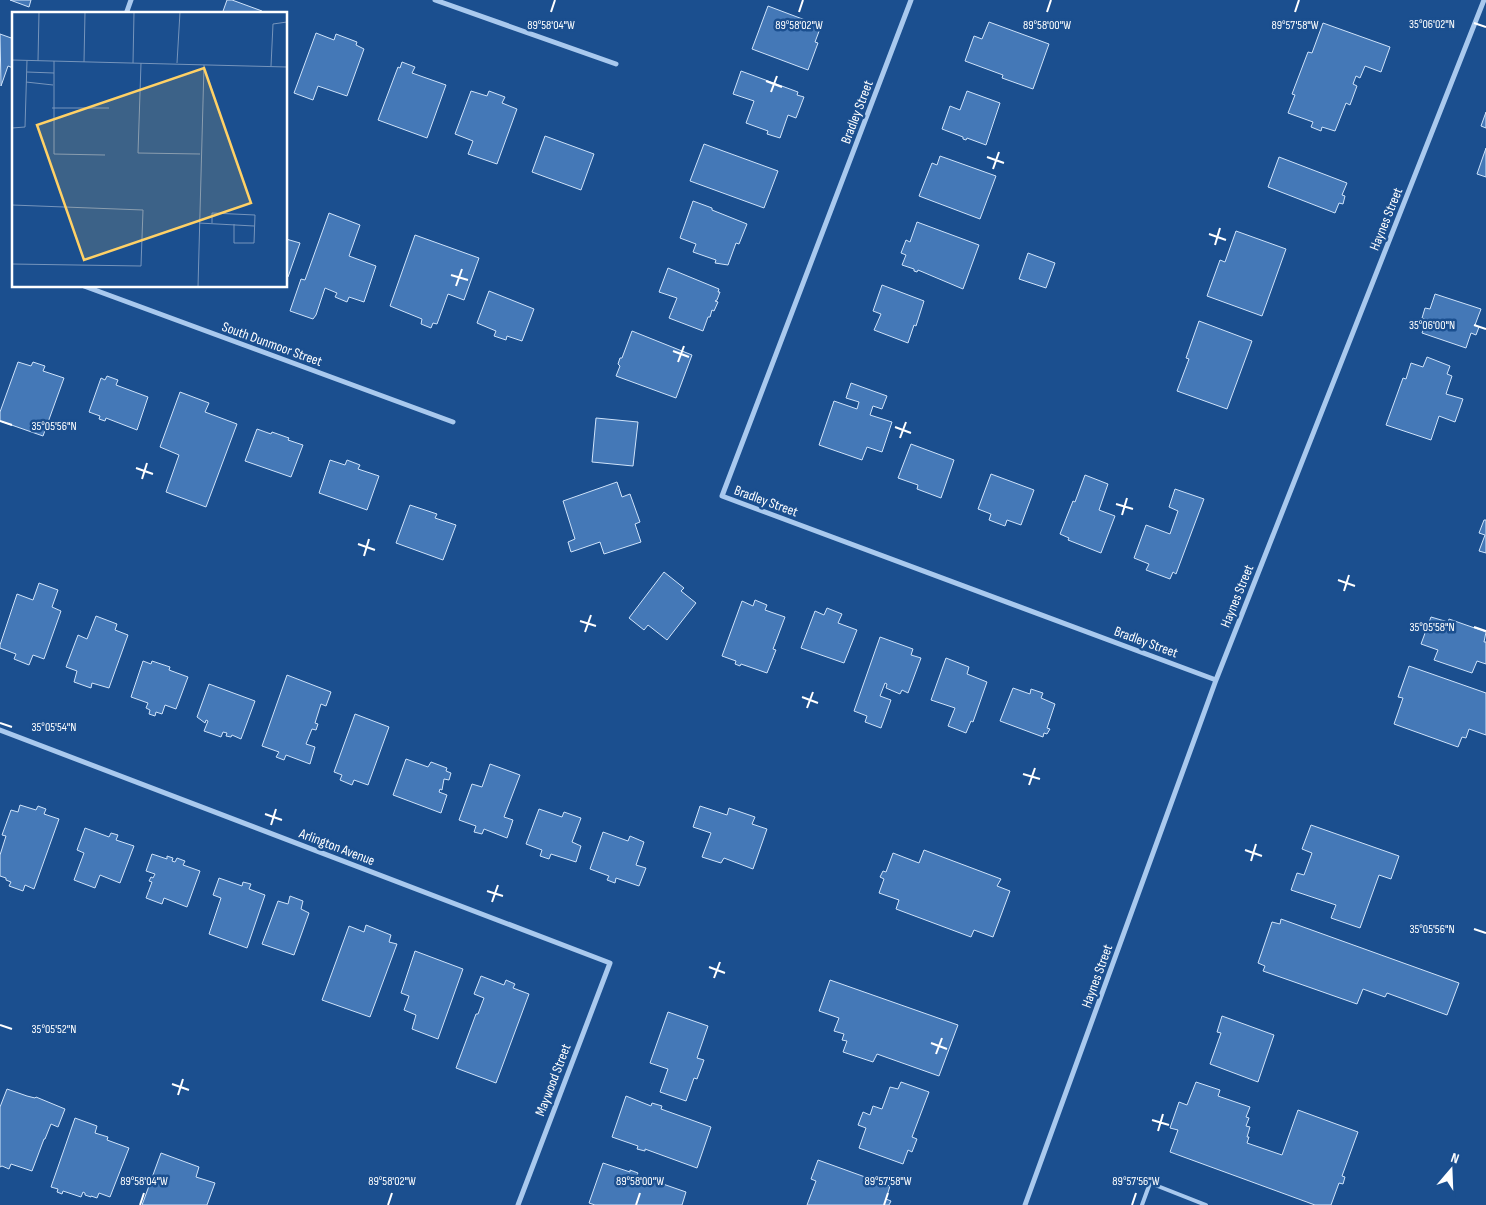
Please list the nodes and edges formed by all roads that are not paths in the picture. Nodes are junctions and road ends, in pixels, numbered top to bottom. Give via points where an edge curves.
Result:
1 (131, 0) edge
2 (435, 0) edge
3 (911, 0) edge
4 (1484, 0) edge
5 (127, 12) edge
6 (616, 64) dead end
7 (89, 288) edge
8 (453, 422) dead end
9 (1216, 680) junction
10 (0, 730) edge
11 (610, 963) joint
12 (518, 1205) edge
13 (1025, 1205) edge
14 (1142, 1205) edge
15 (1206, 1205) edge

1 - 5 street
2 - 6 street
3 - 9 street, Bradley Street via 722,496
4 - 9 street, Haynes Street
7 - 8 street, South Dunmoor Street
9 - 13 street, Haynes Street
10 - 11 street, Arlington Avenue
11 - 12 street, Maywood Street
14 - 15 lane via 1150,1183

